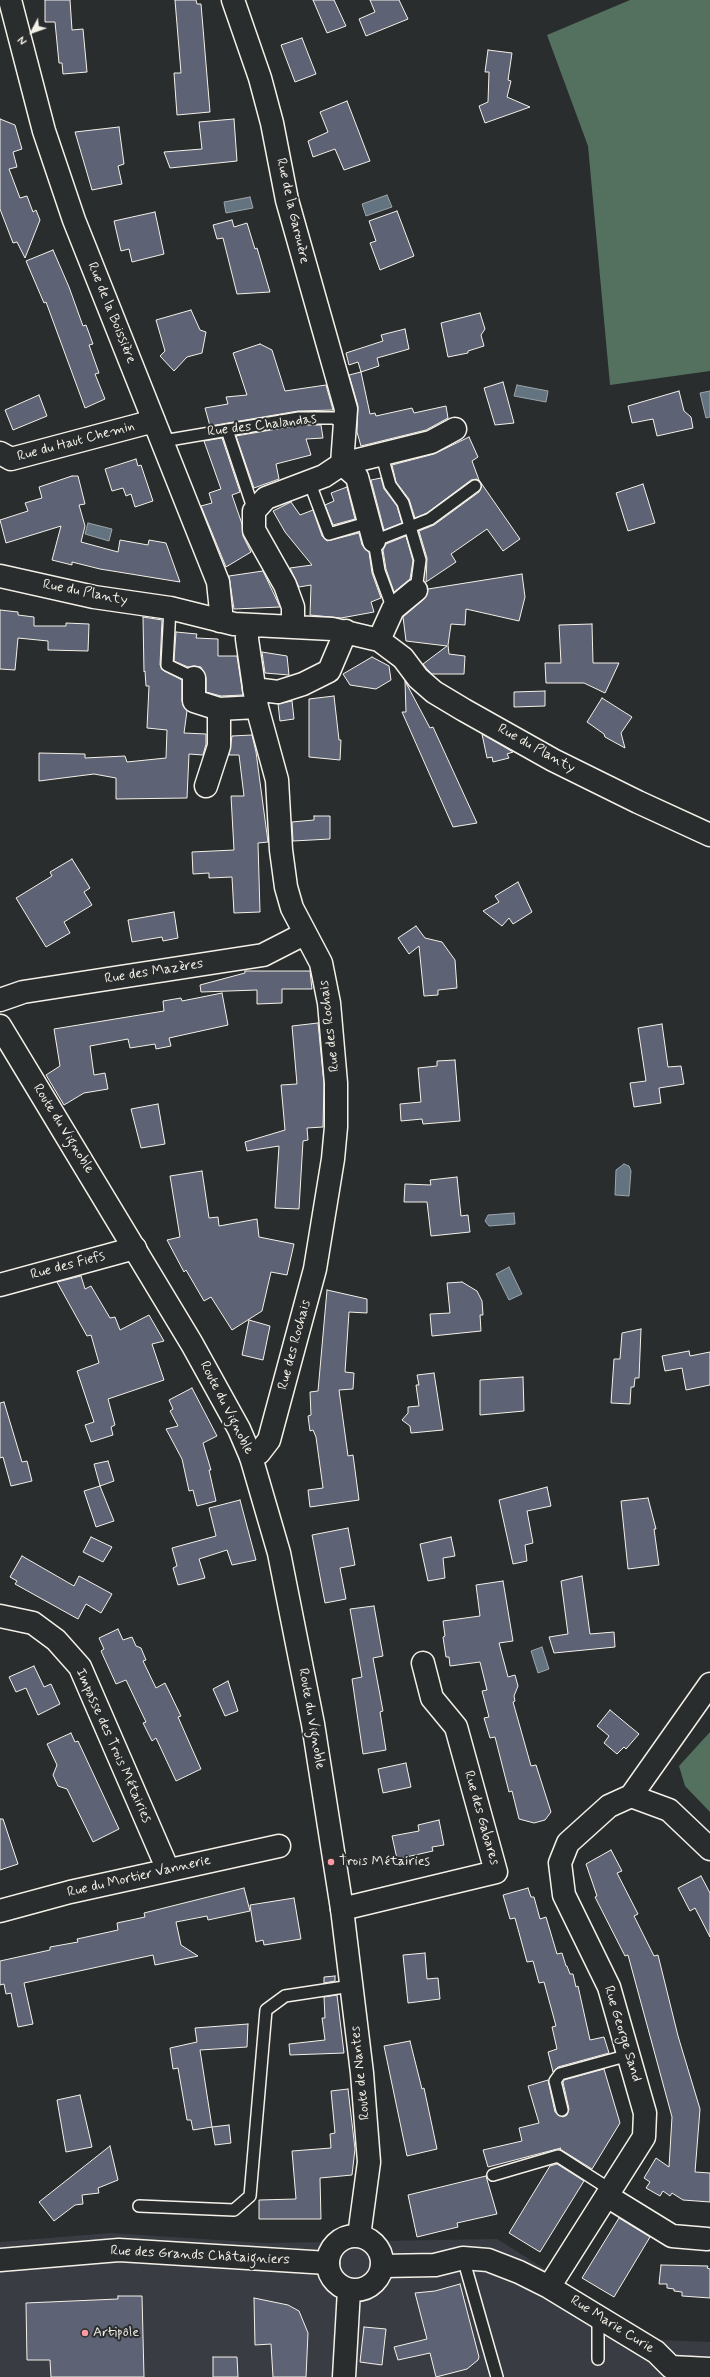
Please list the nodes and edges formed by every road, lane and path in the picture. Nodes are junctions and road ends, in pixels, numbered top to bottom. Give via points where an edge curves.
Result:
1 (10, 0) edge
2 (232, 0) edge
3 (8, 27) edge
4 (154, 421) junction
5 (344, 424) junction
6 (455, 429) dead end
7 (227, 430) junction
8 (163, 440) junction
9 (0, 453) edge
10 (382, 456) junction
11 (342, 464) junction
12 (309, 481) junction
13 (475, 486) dead end
14 (254, 511) junction
15 (410, 528) junction
16 (372, 532) junction
17 (0, 576) edge
18 (416, 590) joint
19 (170, 608) junction
20 (393, 609) junction
21 (220, 621) junction
22 (247, 626) junction
23 (293, 626) junction
24 (346, 631) junction
25 (379, 640) junction
26 (194, 678) joint
27 (255, 698) junction
28 (219, 709) junction
29 (206, 786) dead end
30 (710, 835) edge
31 (304, 934) junction
32 (0, 1000) edge
33 (0, 1026) edge
34 (135, 1248) junction
35 (0, 1285) edge
36 (251, 1457) junction
37 (0, 1616) edge
38 (423, 1663) dead end
39 (710, 1684) edge
40 (631, 1796) junction
41 (279, 1846) dead end
42 (710, 1849) edge
43 (168, 1870) junction
44 (342, 1909) junction
45 (0, 1912) edge
46 (351, 1986) junction
47 (629, 2055) junction
48 (562, 2110) dead end
49 (492, 2175) dead end
50 (609, 2193) junction
51 (139, 2206) dead end
52 (359, 2236) junction
53 (707, 2239) dead end
54 (463, 2258) junction
55 (0, 2260) edge
56 (328, 2264) junction
57 (382, 2266) junction
58 (550, 2287) junction
59 (349, 2290) junction
60 (598, 2316) junction
61 (598, 2359) dead end
62 (710, 2369) edge
63 (671, 2372) edge
64 (344, 2377) edge
65 (497, 2377) edge

1 - 3 street, Rue de la Boissière
2 - 5 street, Rue de la Garouère via 268,106 287,200 346,409
3 - 4 street, Rue de la Boissière via 74,220
4 - 8 street, Rue de la Boissière
4 - 9 street, Rue du Haut Chemin via 11,460
5 - 7 lane, Rue des Chalandas via 334,418 299,418
5 - 11 street
6 - 10 street via 431,442
7 - 8 lane, Rue des Chalandas
7 - 14 lane
8 - 21 street, Rue de la Boissière via 218,582
10 - 11 street
10 - 15 lane via 390,485 403,503
11 - 12 street via 324,476
11 - 16 street via 358,477
12 - 14 street via 266,498
12 - 16 lane via 329,534
13 - 15 lane via 430,520
14 - 23 street via 254,530 285,585 293,607
15 - 16 lane
15 - 18 lane via 420,560
16 - 20 lane via 379,571
17 - 19 street, Rue du Planty via 94,597
18 - 20 street
19 - 21 street, Rue du Planty
19 - 26 lane via 167,666
20 - 25 street
21 - 22 street, Rue du Planty
22 - 23 street, Rue du Planty
22 - 27 street
23 - 24 street, Rue du Planty
24 - 25 street, Rue du Planty
24 - 27 street via 329,671 303,684
25 - 30 street, Rue du Planty via 403,658 418,678 434,692 464,710 560,763
26 - 28 street via 194,701
27 - 28 street
27 - 31 street, Rue des Rochais via 277,780 286,887
28 - 29 street via 219,746
31 - 32 street, Rue des Mazères via 263,955 23,992
31 - 36 street, Rue des Rochais via 321,963 329,1003 336,1083 336,1127 315,1269 287,1379 269,1440 259,1453
33 - 34 street, Route du Vignoble
34 - 35 street, Rue des Fiefs
34 - 36 street, Route du Vignoble via 220,1392
36 - 44 street, Route du Vignoble via 280,1560 313,1724
37 - 43 street, Impasse des Trois Métairies via 32,1623 56,1640 80,1667
38 - 44 street, Rue des Gabares via 432,1698 456,1727 496,1872
39 - 40 street
40 - 42 street via 669,1810
40 - 47 street, Rue George Sand via 609,1806 568,1843 560,1863 564,1895 609,1987
41 - 43 street, Rue du Mortier Vannerie
43 - 45 street, Rue du Mortier Vannerie via 70,1892
44 - 46 street, Route de Nantes
46 - 51 lane via 284,1996 266,2010 250,2196 234,2210
46 - 52 street, Route de Nantes via 370,2162
47 - 48 lane via 560,2074 555,2081
47 - 50 street, Rue George Sand via 645,2113 644,2137
49 - 50 lane via 558,2156
50 - 53 street via 672,2236
50 - 58 street, Rue George Sand
52 - 56 street via 344,2238 335,2244 329,2253
52 - 57 street via 376,2247 382,2259
54 - 57 street, Rue Marie Curie via 435,2265
54 - 58 street, Rue Marie Curie via 488,2260
54 - 65 lane
55 - 56 street, Rue des Grands Châtaigniers via 119,2250
56 - 59 street via 335,2282
57 - 59 street via 371,2285 360,2290
58 - 60 street, Rue Marie Curie
59 - 64 street
60 - 61 lane
60 - 63 street, Rue Marie Curie via 656,2352
62 - 63 street, Rue Marie Curie

